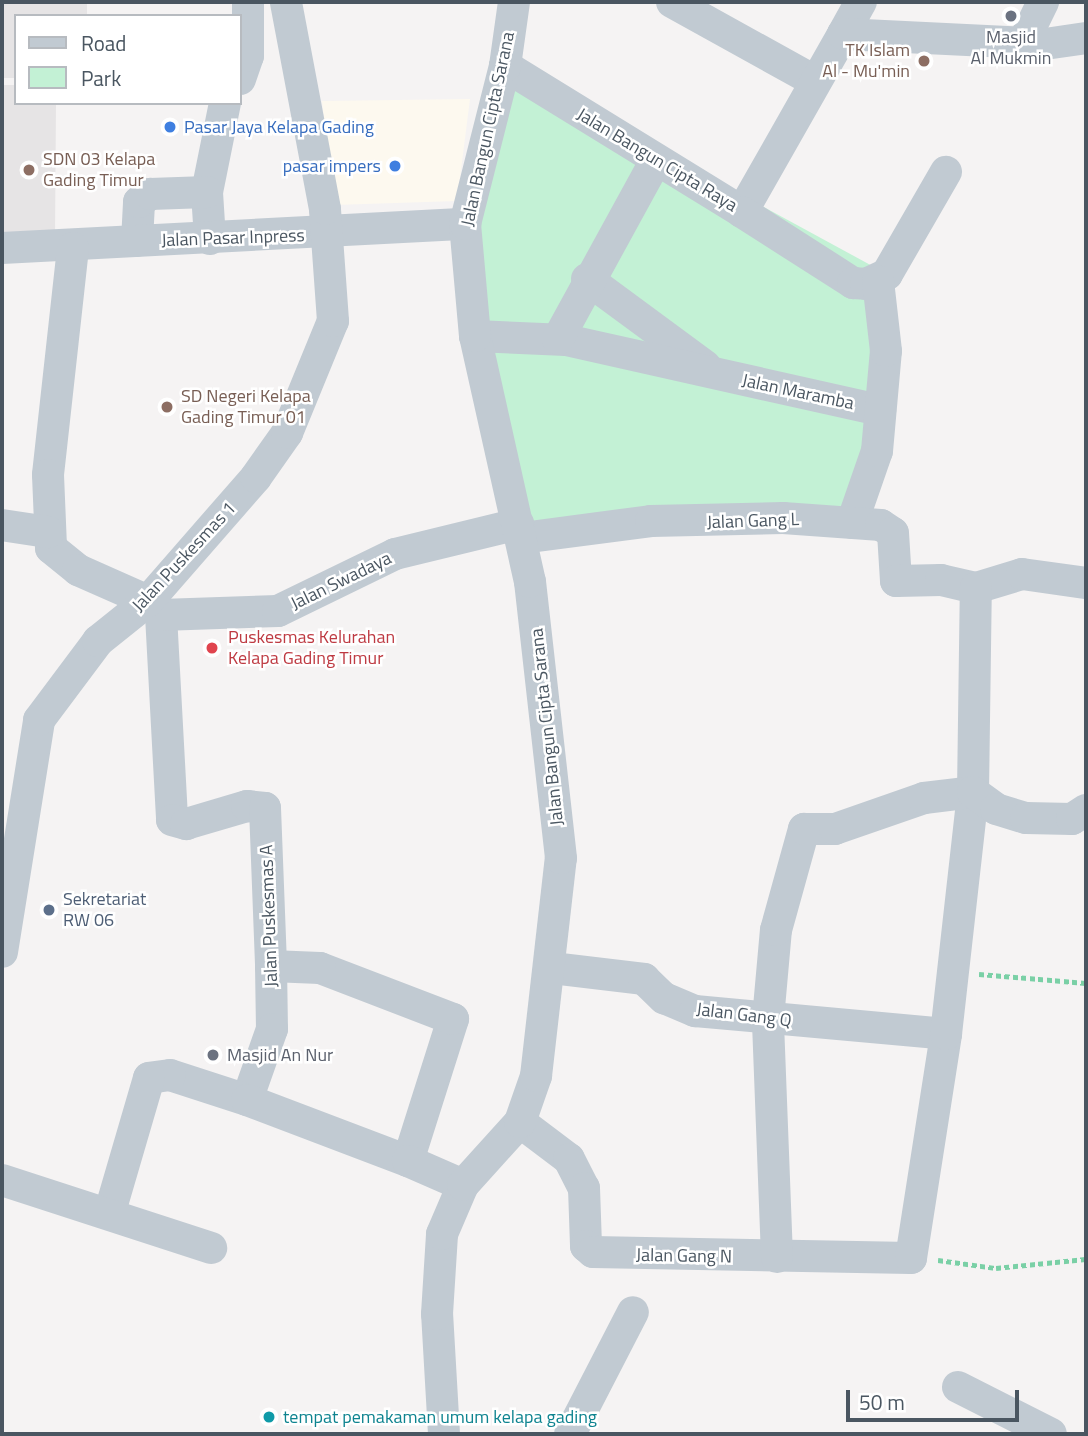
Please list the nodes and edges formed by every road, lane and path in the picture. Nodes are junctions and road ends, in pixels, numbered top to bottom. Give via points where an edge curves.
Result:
1 (248, 2) edge
2 (285, 2) edge
3 (514, 2) edge
4 (672, 2) edge
5 (861, 2) edge
6 (1043, 2) edge
7 (843, 34) junction
8 (1086, 38) edge
9 (1023, 43) junction
10 (505, 65) junction
11 (242, 73) edge
12 (813, 80) junction
13 (225, 105) edge
14 (655, 162) junction
15 (946, 173) dead end
16 (207, 192) junction
17 (742, 212) junction
18 (465, 224) junction
19 (329, 234) junction
20 (210, 239) junction
21 (137, 241) junction
22 (2, 248) edge
23 (73, 248) junction
24 (587, 279) junction
25 (878, 281) junction
26 (475, 336) junction
27 (558, 339) junction
28 (716, 374) junction
29 (880, 410) junction
30 (852, 523) junction
31 (2, 525) edge
32 (520, 531) junction
33 (48, 532) junction
34 (1086, 583) edge
35 (976, 588) junction
36 (155, 608) junction
37 (972, 792) junction
38 (1086, 810) edge
39 (4, 895) edge
40 (2, 952) edge
41 (271, 966) junction
42 (552, 968) junction
43 (953, 972) junction
44 (1086, 983) edge
45 (768, 1019) junction
46 (946, 1034) junction
47 (247, 1100) junction
48 (520, 1122) junction
49 (408, 1161) junction
50 (2, 1180) edge
51 (463, 1185) junction
52 (110, 1211) junction
53 (916, 1244) junction
54 (211, 1248) dead end
55 (777, 1257) junction
56 (1086, 1259) edge
57 (632, 1312) dead end
58 (958, 1387) dead end
59 (444, 1434) edge
60 (570, 1434) edge
61 (1051, 1434) edge

1 - 11 street via 248,56
2 - 19 street, Jalan Puskesmas 1
3 - 10 street, Jalan Bangun Cipta Sarana
4 - 12 street
5 - 7 street, Jalan Bangun Cipta Raya
6 - 9 street
7 - 9 street
7 - 12 street, Jalan Bangun Cipta Raya
8 - 9 street
10 - 14 street, Jalan Bangun Cipta Raya
10 - 18 street, Jalan Bangun Cipta Sarana
12 - 17 street, Jalan Bangun Cipta Raya
13 - 16 street
14 - 17 street, Jalan Bangun Cipta Raya
14 - 24 street
15 - 25 street
16 - 20 street
16 - 21 street via 150,194 139,202
17 - 25 street via 853,283
18 - 19 street, Jalan Pasar Inpress
18 - 26 street, Jalan Bangun Cipta Sarana
19 - 20 street, Jalan Pasar Inpress
19 - 36 street, Jalan Puskesmas 1 via 332,321 287,433
20 - 21 street, Jalan Pasar Inpress
21 - 23 street, Jalan Pasar Inpress
22 - 23 street, Jalan Pasar Inpress
23 - 33 street via 48,475
24 - 27 street
24 - 28 street, Jalan Maramba
25 - 29 street via 886,351
26 - 27 street, Jalan Maramba
26 - 32 street, Jalan Bangun Cipta Sarana
27 - 28 street, Jalan Maramba
28 - 29 street, Jalan Maramba
29 - 30 street via 877,451
30 - 32 street, Jalan Gang L via 651,521
30 - 35 street, Jalan Gang L via 893,533 896,582 941,580
31 - 33 street
32 - 36 street, Jalan Swadaya via 395,554 278,611
32 - 42 street, Jalan Bangun Cipta Sarana via 550,724 561,858
33 - 36 street via 51,548 78,570
34 - 35 street via 1022,574
35 - 37 street
36 - 39 street, Jalan Puskesmas 1 via 98,641 39,720
36 - 41 street, Jalan Puskesmas A via 166,807 172,820 186,824 247,806 265,808
37 - 38 street via 996,809 1026,818 1072,819
37 - 43 street
37 - 45 street via 924,799 835,829 804,829 776,930
39 - 40 street, Jalan Puskesmas 1
41 - 47 street, Jalan Puskesmas A via 272,1028
41 - 49 street via 320,968 453,1019
42 - 45 street, Jalan Gang Q via 645,979 664,998 695,1011
42 - 48 street, Jalan Bangun Cipta Sarana via 536,1076
43 - 44 path
43 - 46 street
45 - 46 street, Jalan Gang Q
45 - 55 street
46 - 53 street
47 - 49 street
47 - 52 street via 170,1075 149,1078
48 - 51 street, Jalan Bangun Cipta Sarana
48 - 55 street, Jalan Gang N via 569,1159 584,1188 586,1245 593,1252
49 - 51 street
50 - 52 street
51 - 59 street, Jalan Bangun Cipta Sarana via 442,1234 437,1314
52 - 54 street
53 - 55 street, Jalan Gang N via 905,1259
53 - 56 path via 996,1268
57 - 60 street
58 - 61 street

